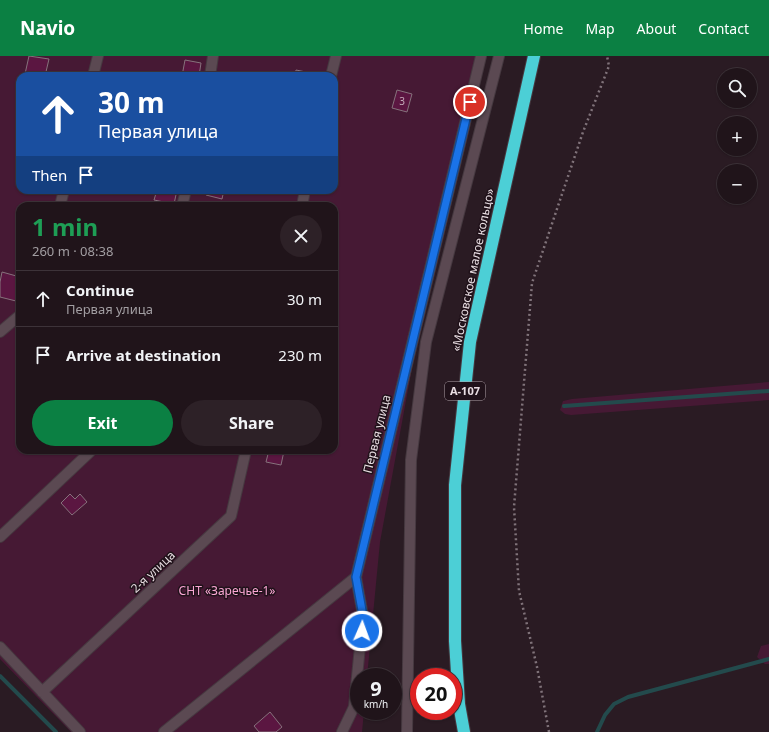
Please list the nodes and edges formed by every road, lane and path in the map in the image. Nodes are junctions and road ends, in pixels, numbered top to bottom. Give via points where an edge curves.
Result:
1 (98, 56) edge
2 (213, 56) edge
3 (336, 56) edge
4 (482, 56) edge
5 (499, 56) edge
6 (534, 56) edge
7 (607, 56) edge
8 (94, 72) edge
9 (211, 72) edge
10 (332, 72) edge
11 (16, 318) edge
12 (0, 332) edge
13 (88, 454) edge
14 (245, 454) edge
15 (0, 537) edge
16 (356, 577) junction
17 (0, 647) edge
18 (42, 692) junction
19 (80, 732) edge
20 (164, 732) edge
21 (342, 732) edge
22 (407, 732) edge
23 (464, 732) edge
24 (549, 732) edge

1 - 8 lane
2 - 9 lane
3 - 10 lane
4 - 16 lane, Первая улица
5 - 22 lane via 426,342 411,460
6 - 23 highway, «Московское малое кольцо» / А-107 via 470,342 455,485 455,641 459,704
7 - 24 path via 609,66 583,132 532,283 514,507 519,591
11 - 12 lane
13 - 15 lane
14 - 18 lane, 2-я улица via 231,516
16 - 20 lane
16 - 21 lane via 363,616 354,707
17 - 18 lane
18 - 19 lane

